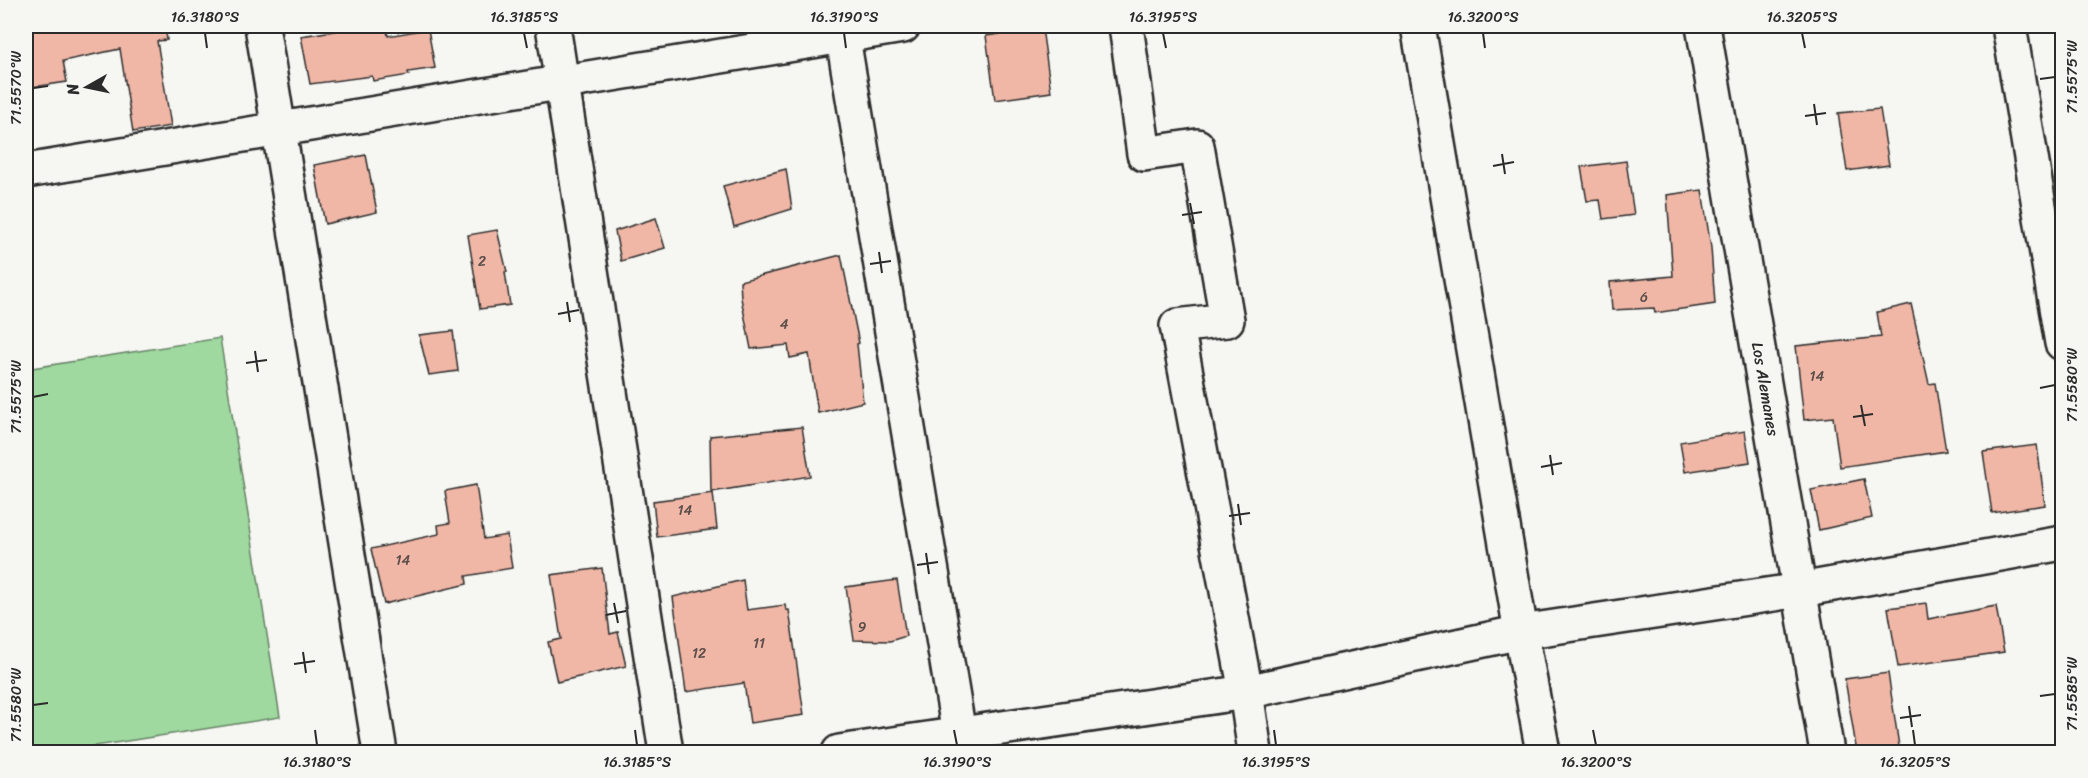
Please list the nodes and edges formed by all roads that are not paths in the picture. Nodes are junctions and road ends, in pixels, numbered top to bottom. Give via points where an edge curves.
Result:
1 (262, 26) edge
2 (553, 26) edge
3 (903, 26) edge
4 (1126, 26) edge
5 (1418, 26) edge
6 (1703, 26) edge
7 (2009, 26) edge
8 (842, 31) edge
9 (562, 81) junction
10 (279, 129) junction
11 (26, 171) edge
12 (2062, 343) edge
13 (2062, 543) edge
14 (1800, 590) junction
15 (1521, 632) junction
16 (1246, 692) junction
17 (961, 743) edge
18 (380, 753) edge
19 (666, 753) edge
20 (838, 753) edge
21 (1256, 753) edge
22 (1544, 753) edge
23 (1827, 753) edge

1 - 10 street
2 - 9 street
3 - 8 street
4 - 16 street via 1144,154 1197,146 1227,320 1177,326
5 - 15 street
6 - 14 street, Los Alemanes
7 - 12 street
8 - 9 street
8 - 17 street
9 - 10 street
9 - 19 street
10 - 11 street
10 - 18 street
13 - 14 street
14 - 15 street
14 - 23 street, Los Alemanes
15 - 16 street
15 - 22 street
16 - 17 street
16 - 21 street
17 - 20 street

